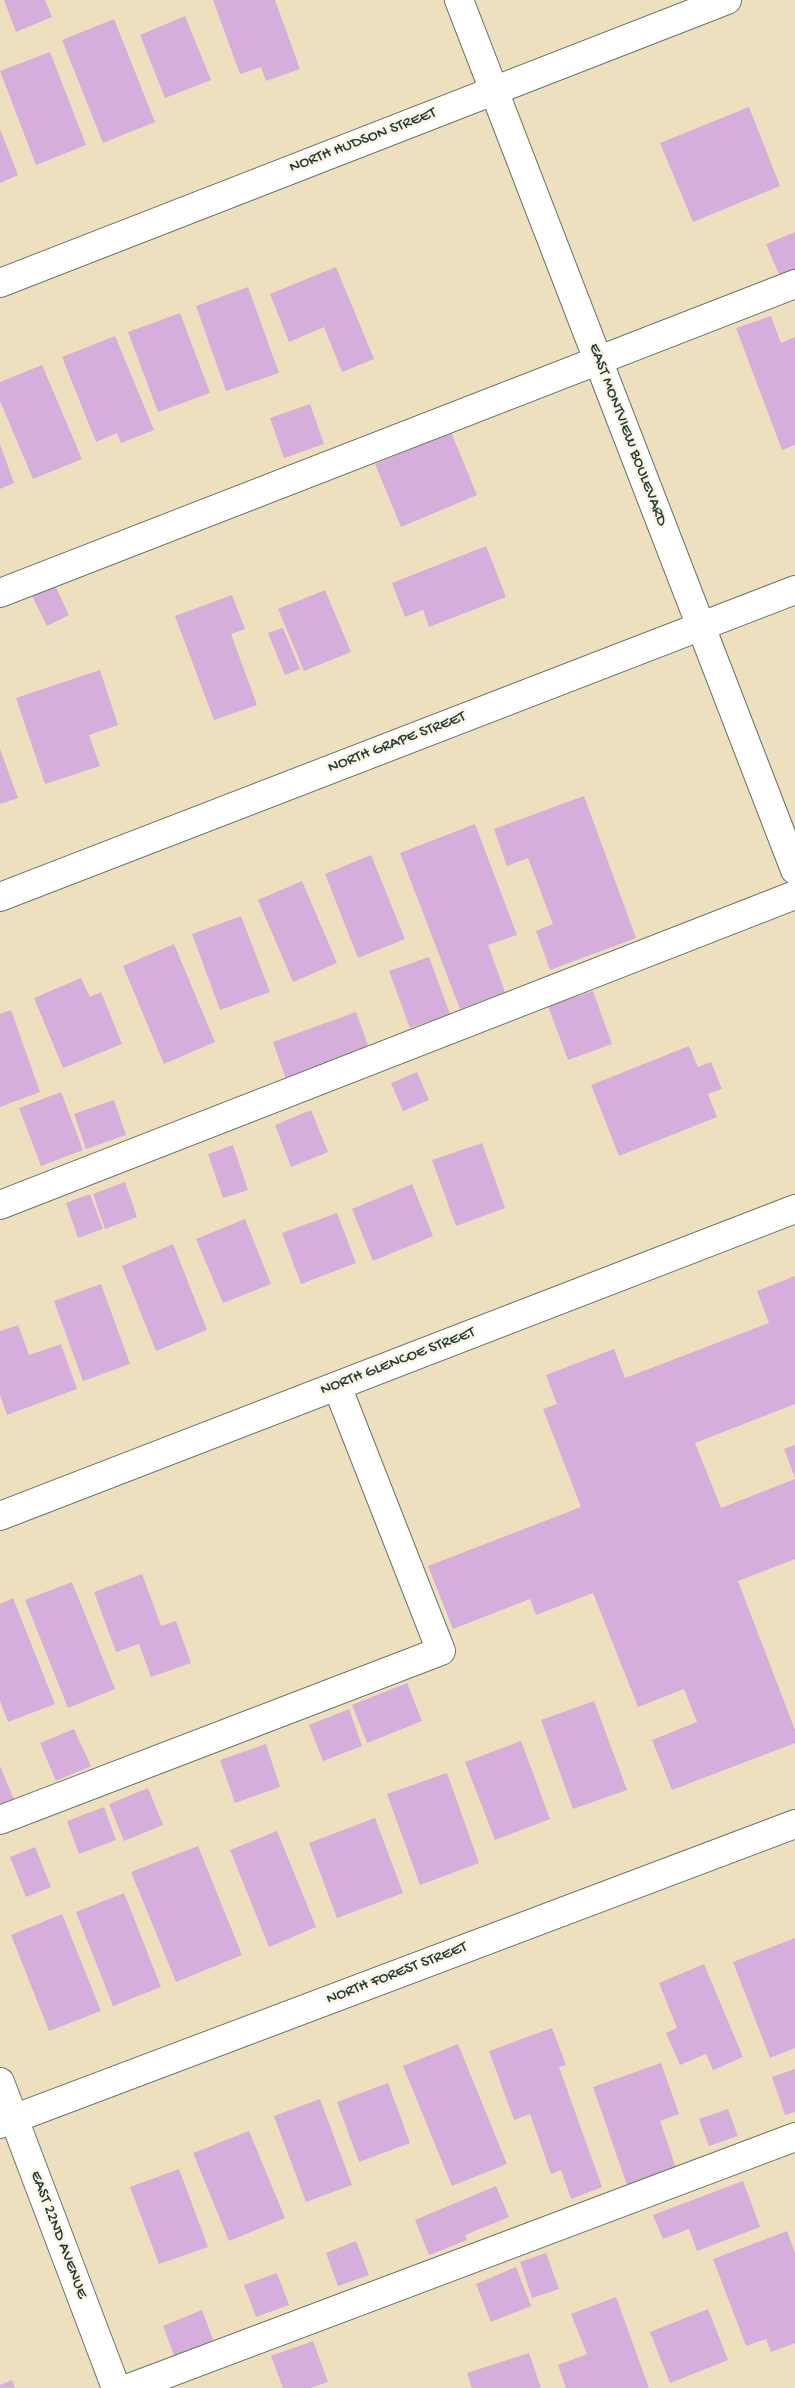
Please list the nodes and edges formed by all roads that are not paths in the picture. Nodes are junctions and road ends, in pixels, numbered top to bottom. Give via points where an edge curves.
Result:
1 (459, 0) edge
2 (727, 0) edge
3 (494, 91) junction
4 (0, 283) edge
5 (795, 284) edge
6 (598, 361) junction
7 (795, 590) edge
8 (0, 593) edge
9 (701, 627) junction
10 (795, 870) edge
11 (795, 895) edge
12 (0, 897) edge
13 (0, 1204) edge
14 (795, 1208) edge
15 (337, 1386) junction
16 (0, 1516) edge
17 (0, 1820) edge
18 (795, 1824) edge
19 (0, 2082) edge
20 (7, 2122) edge
21 (795, 2137) edge
22 (116, 2388) edge
23 (129, 2388) edge

1 - 3 street, EAST MONTVIEW BOULEVARD
2 - 3 street, NORTH HUDSON STREET
3 - 4 street, NORTH HUDSON STREET
3 - 6 street, EAST MONTVIEW BOULEVARD
5 - 6 street
6 - 8 street
6 - 9 street, EAST MONTVIEW BOULEVARD
7 - 9 street, NORTH GRAPE STREET
9 - 10 street, EAST MONTVIEW BOULEVARD
9 - 12 street, NORTH GRAPE STREET
11 - 13 street
14 - 15 street, NORTH GLENCOE STREET
15 - 16 street, NORTH GLENCOE STREET
15 - 17 street via 441,1651
18 - 20 street, NORTH FOREST STREET
19 - 20 street, EAST 22ND AVENUE
20 - 22 street, EAST 22ND AVENUE
21 - 23 street

